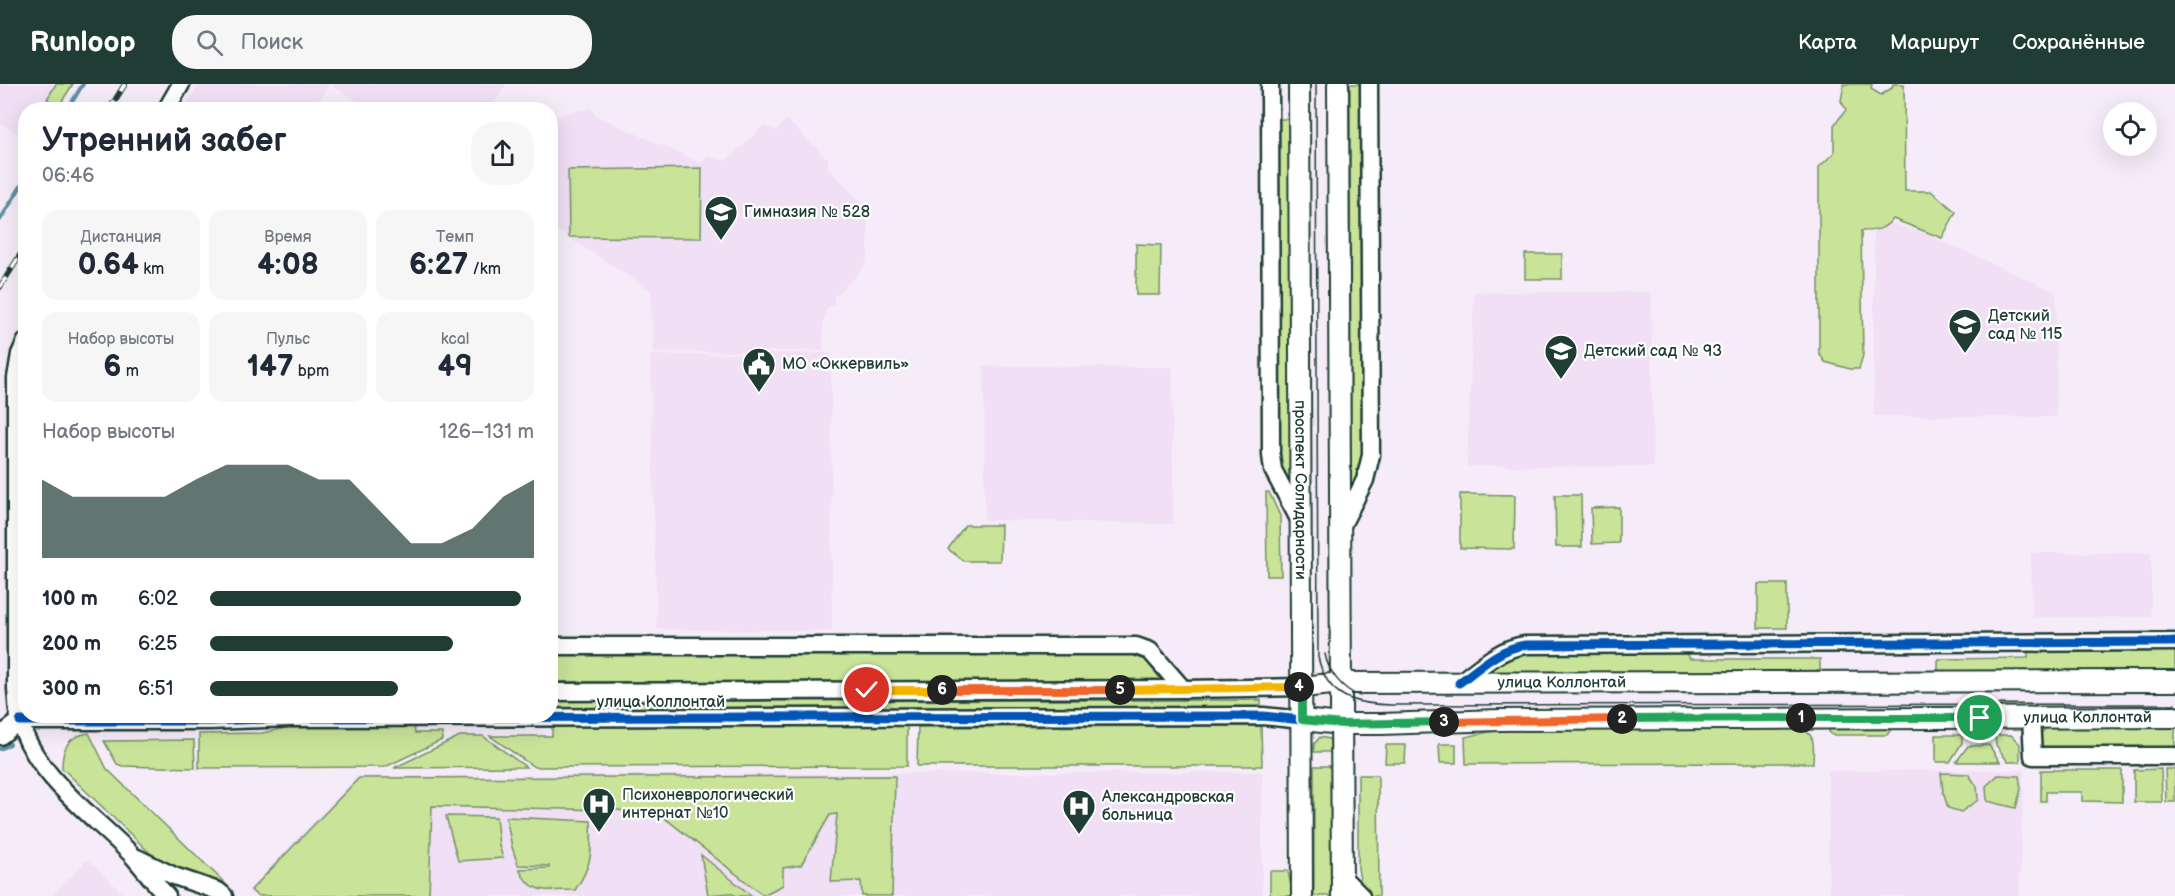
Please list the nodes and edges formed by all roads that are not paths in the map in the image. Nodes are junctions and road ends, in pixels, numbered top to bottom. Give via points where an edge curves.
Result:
1 (181, 84) edge
2 (1270, 84) edge
3 (1299, 84) edge
4 (1338, 84) edge
5 (1369, 84) edge
6 (171, 102) edge
7 (18, 366) edge
8 (18, 502) edge
9 (1302, 525) junction
10 (1341, 527) junction
11 (2175, 642) edge
12 (558, 646) edge
13 (2175, 681) edge
14 (1459, 682) junction
15 (1342, 683) junction
16 (1302, 687) junction
17 (1183, 689) junction
18 (558, 692) edge
19 (558, 717) edge
20 (2031, 717) junction
21 (2175, 717) edge
22 (1302, 720) junction
23 (19, 723) edge
24 (20, 723) edge
25 (1342, 724) junction
26 (0, 736) edge
27 (2175, 756) edge
28 (131, 855) junction
29 (174, 876) junction
30 (1342, 886) edge
31 (165, 893) edge
32 (224, 896) edge
33 (1302, 896) edge
34 (1361, 896) edge

1 - 6 street
2 - 9 street via 1271,455 1273,470
3 - 9 main road, проспект Солидарности
4 - 10 main road
5 - 10 street via 1371,455 1365,480
7 - 8 street
9 - 16 main road, проспект Солидарности
10 - 15 main road
11 - 14 street via 1525,645 1504,651
12 - 17 street via 1136,646 1150,651
13 - 14 main road, улица Коллонтай
14 - 15 main road, улица Коллонтай
15 - 16 main road, улица Коллонтай
15 - 25 main road
16 - 17 street, улица Коллонтай
16 - 22 main road, проспект Солидарности
17 - 18 street, улица Коллонтай
19 - 22 street, улица Коллонтай via 1263,716
20 - 21 main road, улица Коллонтай
20 - 25 main road, улица Коллонтай
20 - 27 street via 2033,756
22 - 25 main road, улица Коллонтай
22 - 33 main road, проспект Солидарности
23 - 26 street
24 - 28 street via 47,771
25 - 30 main road
28 - 29 street
28 - 31 street
29 - 31 street
29 - 32 street
30 - 34 street

